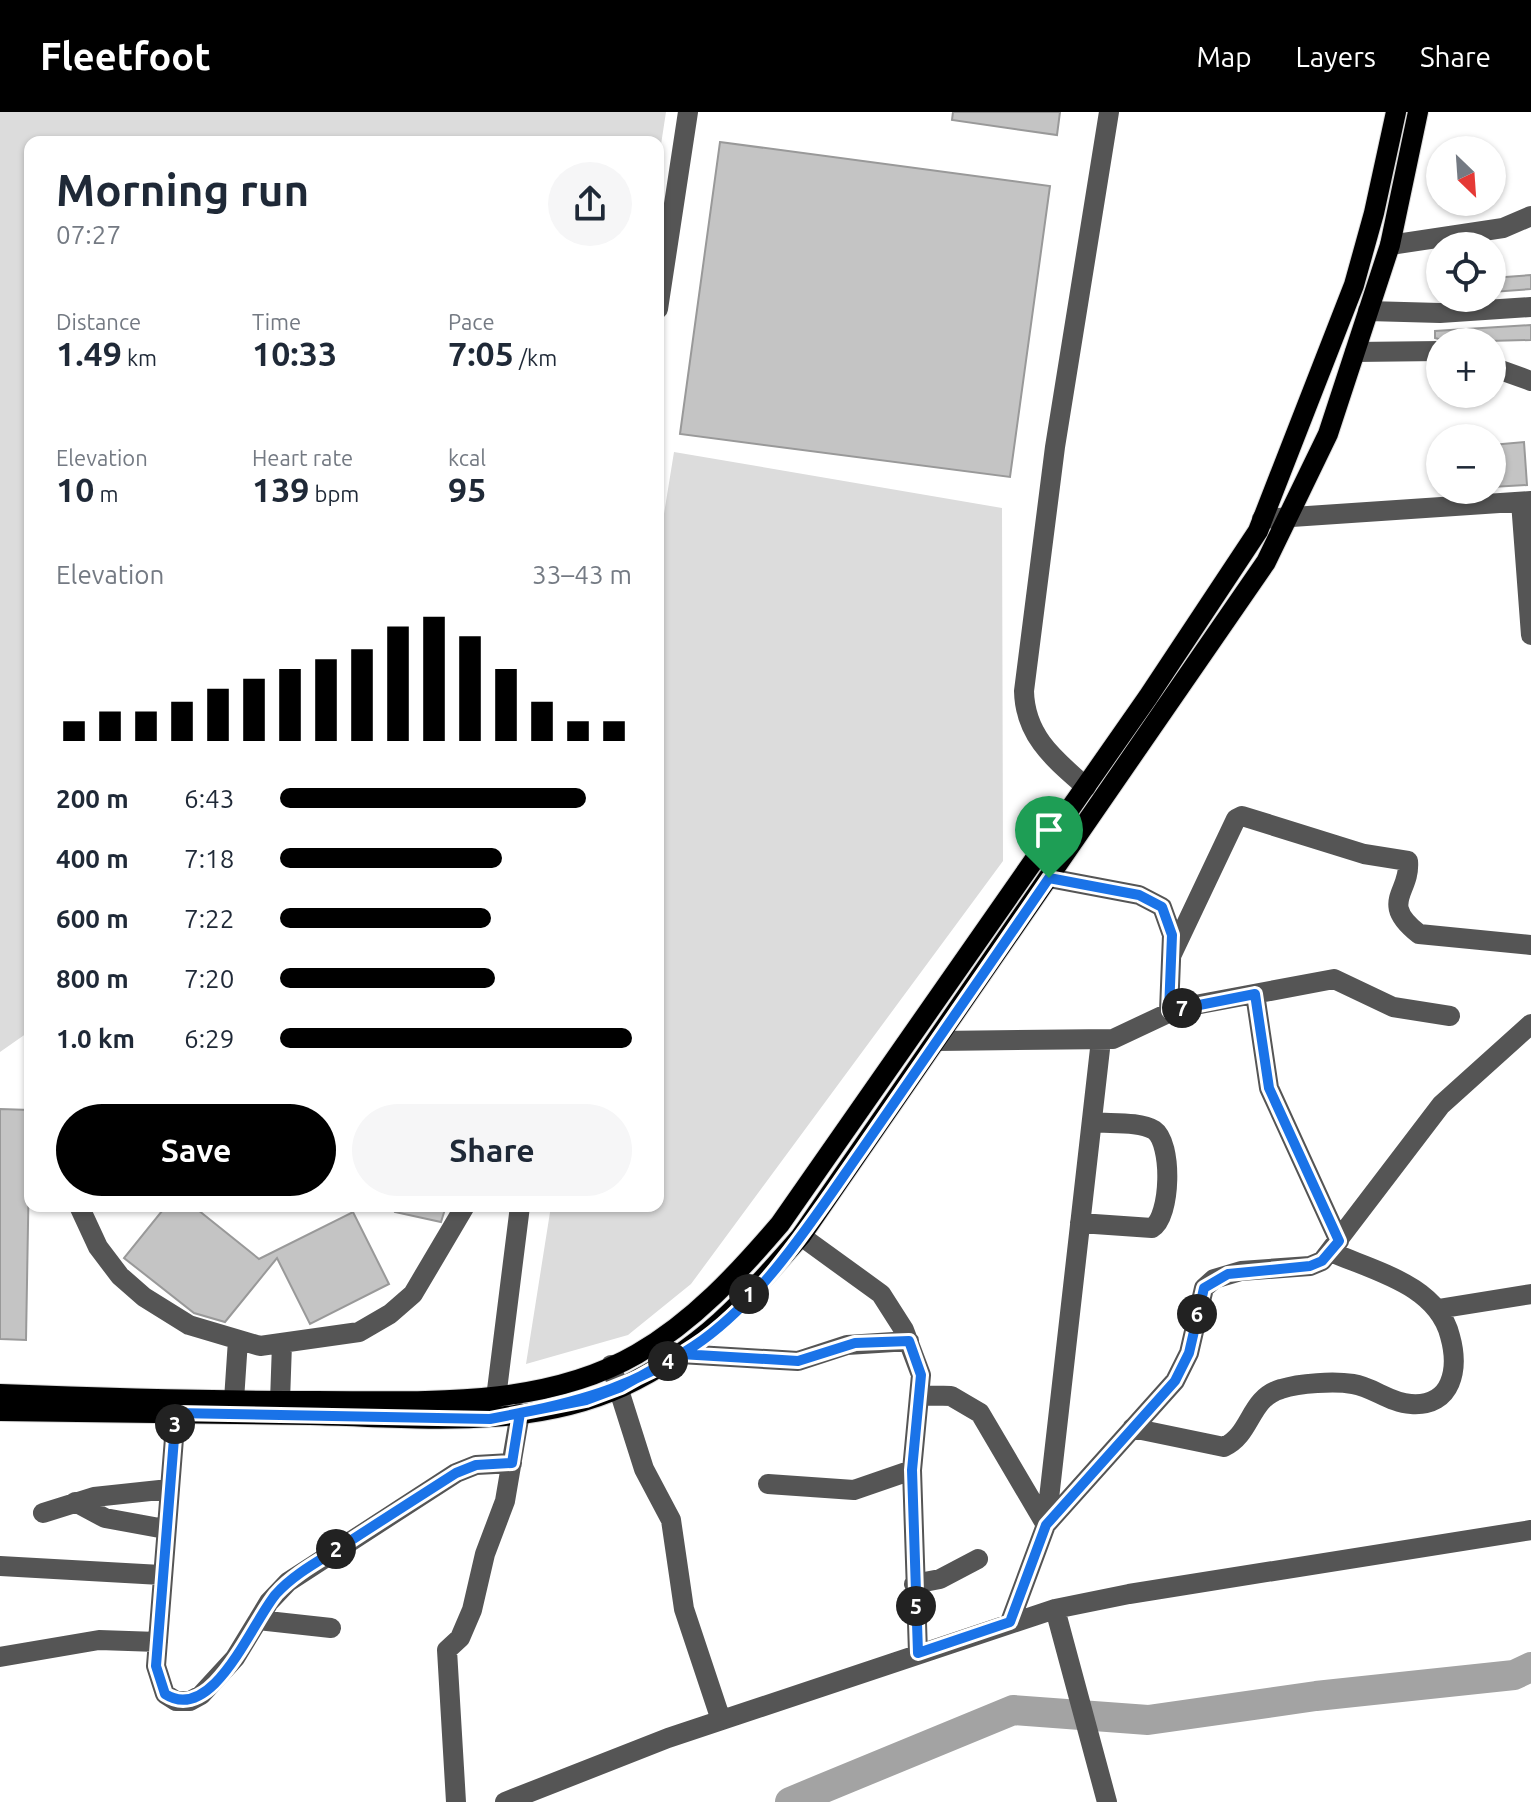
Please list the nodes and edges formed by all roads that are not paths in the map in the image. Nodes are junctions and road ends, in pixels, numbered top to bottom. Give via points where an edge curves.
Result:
1 (688, 112) edge
2 (1109, 112) edge
3 (1396, 112) edge
4 (1418, 112) edge
5 (1531, 216) edge
6 (1390, 245) junction
7 (664, 270) edge
8 (1531, 307) edge
9 (1368, 311) junction
10 (1426, 351) edge
11 (1355, 352) junction
12 (1506, 372) edge
13 (1531, 381) edge
14 (1526, 501) edge
15 (1262, 519) junction
16 (1289, 519) junction
17 (1531, 635) edge
18 (1086, 787) junction
19 (1049, 878) junction
20 (1531, 945) edge
21 (1172, 954) junction
22 (1255, 994) junction
23 (1169, 1011) junction
24 (1450, 1016) dead end
25 (1531, 1024) edge
26 (1101, 1040) junction
27 (937, 1041) junction
28 (1092, 1122) junction
29 (82, 1212) edge
30 (461, 1212) edge
31 (519, 1212) edge
32 (1080, 1223) junction
33 (801, 1236) junction
34 (1335, 1246) junction
35 (1531, 1294) edge
36 (1438, 1309) junction
37 (238, 1340) junction
38 (909, 1341) junction
39 (282, 1344) junction
40 (680, 1354) junction
41 (611, 1365) junction
42 (621, 1387) junction
43 (0, 1394) edge
44 (920, 1395) junction
45 (496, 1398) junction
46 (234, 1400) junction
47 (280, 1401) junction
48 (0, 1411) edge
49 (176, 1413) junction
50 (520, 1413) junction
51 (1132, 1428) junction
52 (512, 1463) junction
53 (912, 1470) junction
54 (768, 1484) dead end
55 (169, 1489) junction
56 (75, 1502) junction
57 (43, 1513) dead end
58 (1046, 1525) junction
59 (165, 1529) junction
60 (1531, 1530) edge
61 (978, 1559) dead end
62 (0, 1566) edge
63 (161, 1575) junction
64 (914, 1584) junction
65 (1055, 1609) junction
66 (258, 1620) junction
67 (1010, 1622) junction
68 (331, 1628) dead end
69 (158, 1642) junction
70 (918, 1653) junction
71 (0, 1657) edge
72 (721, 1720) junction
73 (456, 1802) edge
74 (505, 1802) edge
75 (1107, 1802) edge

1 - 7 street
2 - 18 street via 1055,447 1024,691 1033,733
3 - 15 main road via 1354,285
4 - 6 main road
5 - 6 street via 1503,228
6 - 9 main road
8 - 9 street
9 - 11 main road
10 - 11 street
11 - 16 main road via 1328,434
12 - 13 street
14 - 16 street
14 - 17 street
15 - 16 street
15 - 18 main road via 1201,620
16 - 19 main road via 1249,587
18 - 41 main road via 780,1224 727,1287 636,1355
19 - 21 street via 1139,895 1162,907 1169,920
19 - 27 main road
20 - 21 street via 1419,934 1399,910 1408,861 1364,854 1242,816
21 - 23 street
22 - 23 street
22 - 24 street via 1334,979 1393,1007
22 - 34 street via 1269,1088
23 - 26 street via 1123,1036
25 - 34 street via 1441,1105
26 - 27 street
26 - 28 street
27 - 33 main road
28 - 32 street
28 - 32 street via 1147,1127 1161,1137 1167,1157 1164,1211 1152,1228
29 - 37 street via 98,1247 144,1297 189,1325
30 - 39 street via 413,1294 390,1314 359,1332
31 - 45 street
32 - 58 street
33 - 38 street via 881,1294
33 - 40 main road via 740,1305
34 - 36 street via 1423,1293
34 - 51 street via 1310,1266 1241,1271 1214,1279 1201,1297 1184,1366
35 - 36 street
36 - 51 street via 1453,1354 1450,1387 1443,1397 1411,1404 1352,1384 1285,1387 1264,1396 1243,1433 1224,1447
37 - 39 street
37 - 46 street
38 - 40 street via 855,1343 798,1361
38 - 44 street via 921,1375
39 - 47 street
40 - 42 main road
41 - 42 street
41 - 45 main road
42 - 50 main road
42 - 72 street via 644,1469 671,1520 684,1609
43 - 46 main road
44 - 53 street
44 - 58 street via 951,1396 980,1413
45 - 47 main road
46 - 47 main road
48 - 49 main road
49 - 50 main road via 490,1419
49 - 55 street
50 - 52 street
51 - 58 street
52 - 66 street via 476,1465 456,1473 301,1572
52 - 73 street via 472,1610 460,1638 447,1650
53 - 54 street via 854,1490
53 - 64 street
55 - 56 street
55 - 59 street
56 - 57 street
56 - 59 street via 105,1518
58 - 67 street
59 - 63 street
60 - 65 street
61 - 64 street via 940,1579
62 - 63 street
63 - 69 street
64 - 70 street
65 - 67 street
65 - 75 street
66 - 68 street
66 - 69 street via 224,1672 190,1701 165,1694 158,1681
67 - 70 street
69 - 71 street via 99,1640
70 - 72 street
72 - 74 street

